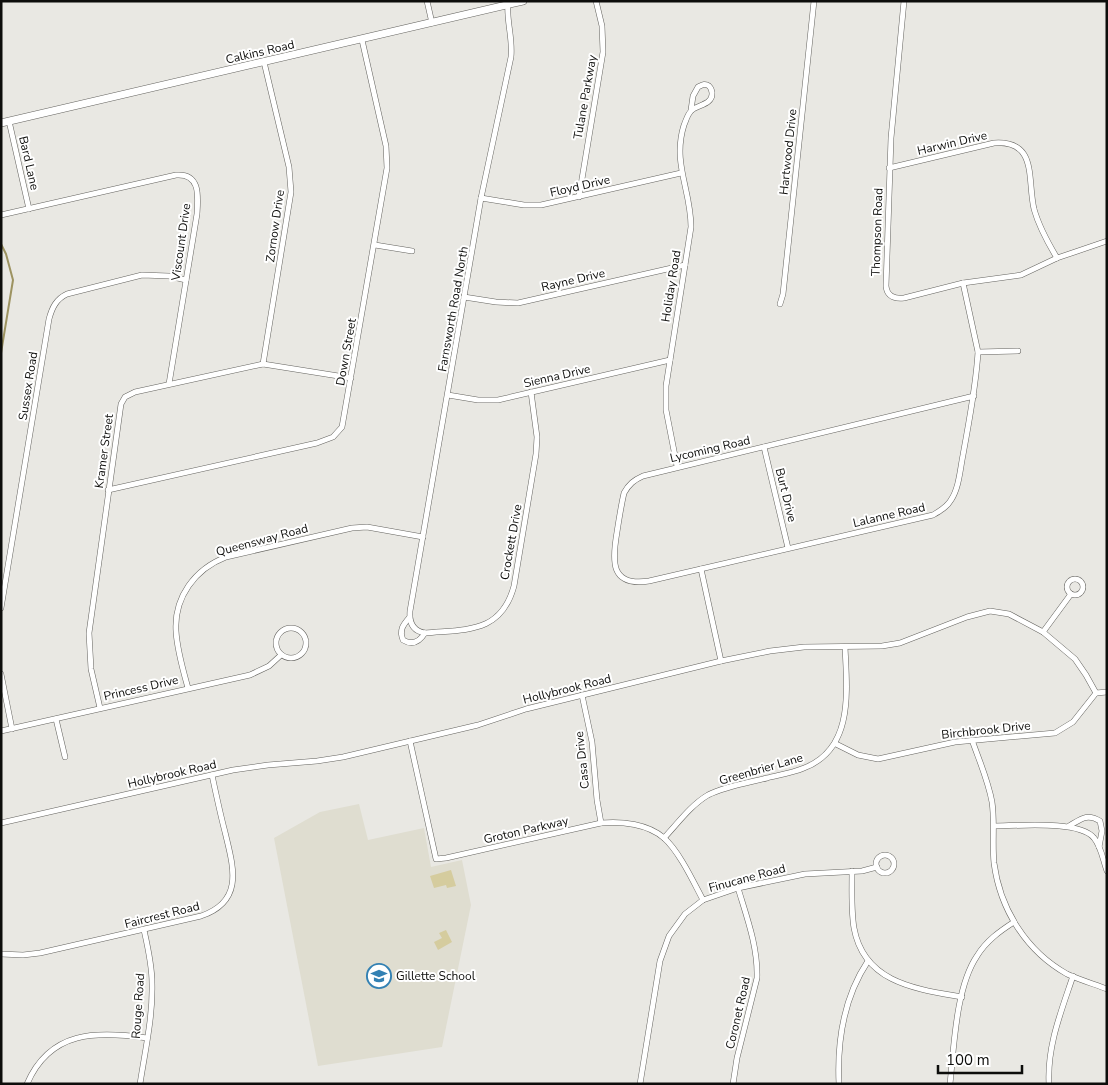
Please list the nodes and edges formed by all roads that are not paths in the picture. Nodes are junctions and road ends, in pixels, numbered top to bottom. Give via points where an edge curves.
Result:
1 (427, 1) edge
2 (523, 1) edge
3 (596, 1) edge
4 (814, 1) edge
5 (904, 1) edge
6 (508, 3) edge
7 (432, 23) junction
8 (362, 40) junction
9 (264, 62) junction
10 (691, 110) junction
11 (10, 121) junction
12 (1, 123) edge
13 (889, 168) junction
14 (681, 173) junction
15 (579, 197) junction
16 (481, 198) junction
17 (29, 209) junction
18 (1, 215) edge
19 (1107, 241) edge
20 (374, 244) junction
21 (412, 251) dead end
22 (1058, 258) junction
23 (685, 265) junction
24 (186, 280) junction
25 (963, 283) junction
26 (464, 297) junction
27 (780, 304) dead end
28 (1018, 351) dead end
29 (978, 352) junction
30 (670, 360) junction
31 (263, 364) junction
32 (351, 378) junction
33 (169, 384) junction
34 (531, 392) junction
35 (448, 395) junction
36 (974, 396) junction
37 (764, 447) junction
38 (677, 466) junction
39 (108, 490) junction
40 (423, 537) junction
41 (788, 548) junction
42 (702, 569) junction
43 (1071, 594) dead end
44 (1, 608) edge
45 (409, 618) junction
46 (1043, 632) junction
47 (425, 633) junction
48 (845, 648) junction
49 (281, 655) junction
50 (721, 661) junction
51 (1, 674) edge
52 (188, 688) junction
53 (1107, 692) edge
54 (1096, 693) junction
55 (582, 695) junction
56 (100, 708) junction
57 (56, 719) junction
58 (12, 729) junction
59 (1, 731) edge
60 (972, 740) junction
61 (410, 741) junction
62 (836, 744) junction
63 (65, 757) dead end
64 (212, 775) junction
65 (1, 823) edge
66 (601, 823) junction
67 (994, 826) junction
68 (1068, 826) junction
69 (664, 838) junction
70 (1099, 848) junction
71 (877, 867) dead end
72 (852, 871) junction
73 (1107, 871) edge
74 (738, 888) junction
75 (704, 900) junction
76 (1014, 922) junction
77 (144, 930) junction
78 (1, 954) edge
79 (868, 961) junction
80 (1073, 976) junction
81 (1107, 989) edge
82 (962, 997) junction
83 (147, 1038) junction
84 (27, 1084) edge
85 (140, 1084) edge
86 (640, 1084) edge
87 (733, 1084) edge
88 (838, 1084) edge
89 (950, 1084) edge
90 (1049, 1084) edge

1 - 7 street
2 - 6 main road, Calkins Road
3 - 15 street, Tulane Parkway via 602,26 603,52
4 - 27 street, Hartwood Drive
5 - 13 street, Thompson Road
6 - 7 main road, Calkins Road
6 - 16 street, Farnsworth Road North via 511,57
7 - 8 main road, Calkins Road
8 - 9 main road, Calkins Road
8 - 20 street, Down Street via 388,162
9 - 11 main road, Calkins Road
9 - 31 street, Zornow Drive via 289,167 291,192
10 - 10 street, Holiday Road via 708,102 712,96 710,86 698,87
10 - 14 street, Holiday Road via 682,136
11 - 12 main road, Calkins Road
11 - 17 street, Bard Lane
13 - 22 street, Harwin Drive via 994,143 1018,147 1027,159 1039,224
13 - 25 street, Thompson Road via 888,294 904,298
14 - 15 street, Floyd Drive
14 - 23 street, Holiday Road via 691,216
15 - 16 street, Floyd Drive via 530,205
16 - 26 street, Farnsworth Road North
17 - 18 street, Viscount Drive
17 - 24 street, Viscount Drive via 176,175 190,177 196,185 198,201
19 - 22 street, Thompson Road
20 - 21 street
20 - 32 street, Down Street
22 - 25 street, Thompson Road via 1021,275
23 - 26 street, Rayne Drive via 518,302
23 - 30 street, Holiday Road
24 - 33 street, Viscount Drive
24 - 44 street, Sussex Road via 155,275 130,277 67,294 52,308
25 - 29 street, Lalanne Road
26 - 35 street, Farnsworth Road North
28 - 29 street
29 - 36 street, Lalanne Road
30 - 34 street, Sienna Drive
30 - 38 street, Holiday Road via 665,399
31 - 32 street, Kramer Street
31 - 33 street, Kramer Street
32 - 39 street, Down Street via 342,427 329,439
33 - 39 street, Kramer Street via 129,394 122,400
34 - 35 street, Sienna Drive via 484,401
34 - 47 street, Crockett Drive via 537,445 511,596 502,612 483,626
35 - 40 street, Farnsworth Road North
36 - 37 street, Lycoming Road
36 - 41 street, Lalanne Road via 957,485 946,506 933,515
37 - 38 street, Lycoming Road
37 - 41 street, Burt Drive
38 - 42 street, Lycoming Road via 643,476 628,486 622,501 613,560 624,580 639,583
39 - 56 street, Kramer Street via 88,633 91,669
40 - 45 street, Farnsworth Road North
40 - 52 street, Queensway Road via 367,527 352,528 226,557 210,564 190,584 178,609 177,637
41 - 42 street, Lalanne Road
42 - 50 street
43 - 46 street
45 - 47 street via 414,629
45 - 47 street, Crockett Drive via 402,628 404,640 416,642
46 - 48 street, Hollybrook Road via 1009,614 990,611 900,643
46 - 54 street, Hollybrook Road via 1075,659
48 - 50 street, Hollybrook Road via 787,648
48 - 62 street via 847,683 844,716
49 - 49 street, Princess Drive via 275,641 280,632 294,628 303,633 306,647 300,656 290,658
49 - 52 street, Princess Drive via 269,666 250,675
50 - 55 street, Hollybrook Road
51 - 58 street
52 - 56 street, Princess Drive
53 - 54 street
54 - 60 street, Birchbrook Drive via 1073,722 1055,733
55 - 61 street, Hollybrook Road
55 - 66 street, Casa Drive via 592,742
56 - 57 street, Princess Drive
57 - 58 street, Princess Drive
57 - 63 street
58 - 59 street, Princess Drive
60 - 62 street, Birchbrook Drive via 878,760
60 - 67 street via 990,794
61 - 64 street, Hollybrook Road via 328,760 252,767
61 - 66 street, Groton Parkway via 436,859
62 - 69 street, Greenbrier Lane via 828,754 806,768 735,785 708,796 684,815
64 - 65 street, Hollybrook Road
64 - 77 street, Faircrest Road via 233,869 230,893 218,908 208,914
66 - 69 street, Groton Parkway via 636,825
67 - 68 street
67 - 76 street via 996,877 1004,904
68 - 70 street via 1086,832
68 - 70 street via 1087,816 1094,817 1100,822 1102,831
69 - 75 street, Groton Parkway
70 - 73 street
71 - 72 street, Finucane Road
72 - 74 street, Finucane Road via 805,874
72 - 79 street via 854,929
74 - 75 street, Finucane Road
74 - 87 street, Coronet Road via 754,944 757,978
75 - 86 street, Finucane Road via 679,920 664,947
76 - 80 street via 1048,961
76 - 82 street via 994,936 976,956
77 - 78 street, Faircrest Road via 40,953
77 - 83 street, Rouge Road via 152,985
79 - 82 street via 900,984
79 - 88 street via 853,988 844,1016 838,1055
80 - 81 street
80 - 90 street via 1056,1024
82 - 89 street
83 - 84 street via 94,1034 69,1040 39,1062
83 - 85 street, Rouge Road

